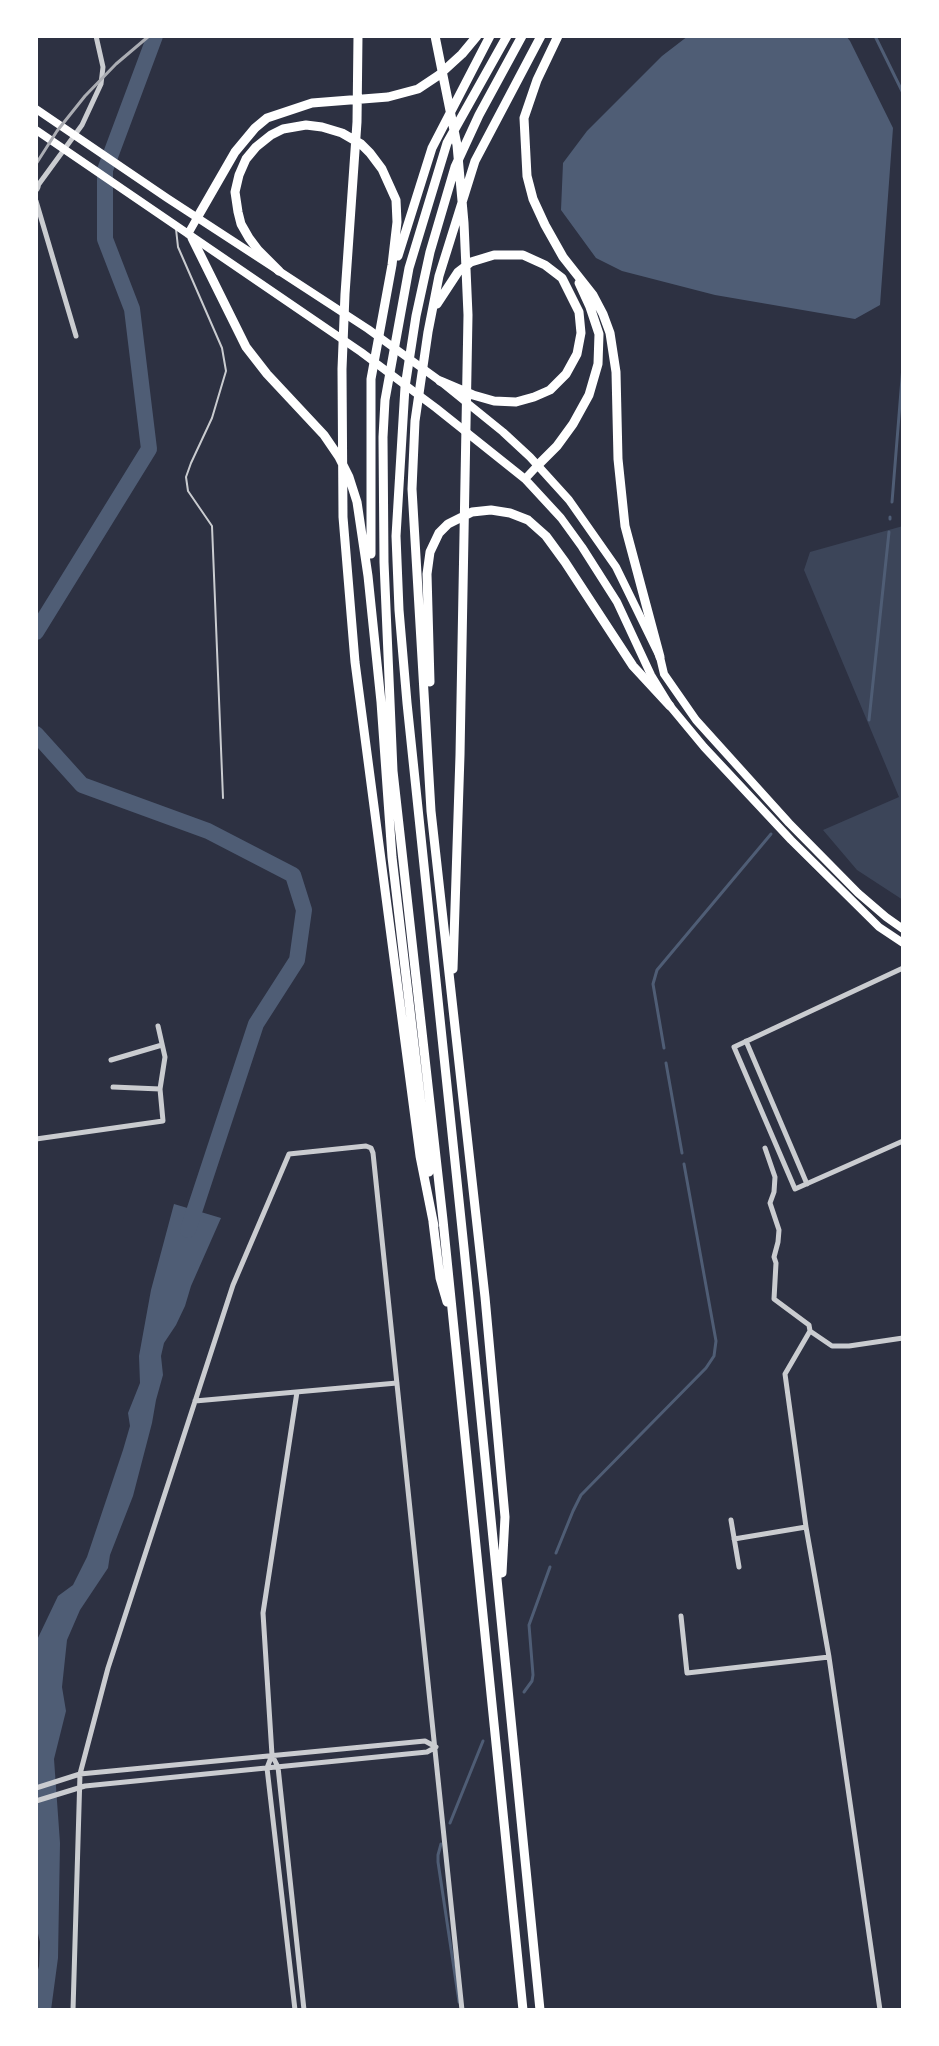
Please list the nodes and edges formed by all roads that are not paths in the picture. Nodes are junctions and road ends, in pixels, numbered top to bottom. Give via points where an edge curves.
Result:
1 (96, 36) edge
2 (358, 36) edge
3 (435, 36) edge
4 (477, 36) edge
5 (490, 36) edge
6 (507, 36) edge
7 (522, 36) edge
8 (541, 36) edge
9 (558, 36) edge
10 (36, 109) edge
11 (36, 130) edge
12 (76, 136) junction
13 (65, 150) junction
14 (36, 188) edge
15 (36, 201) edge
16 (198, 218) junction
17 (176, 226) junction
18 (190, 236) junction
19 (572, 268) junction
20 (279, 271) junction
21 (388, 290) junction
22 (430, 317) junction
23 (76, 336) dead end
24 (440, 381) junction
25 (538, 465) junction
26 (525, 479) junction
27 (371, 602) junction
28 (660, 657) junction
29 (670, 706) junction
30 (426, 714) junction
31 (224, 798) dead end
32 (903, 929) edge
33 (903, 943) edge
34 (901, 972) edge
35 (451, 983) junction
36 (158, 1026) dead end
37 (746, 1041) junction
38 (162, 1045) junction
39 (111, 1060) dead end
40 (113, 1087) dead end
41 (160, 1089) junction
42 (36, 1139) edge
43 (903, 1141) edge
44 (765, 1148) dead end
45 (807, 1184) junction
46 (434, 1226) junction
47 (453, 1325) junction
48 (810, 1331) junction
49 (903, 1338) edge
50 (397, 1383) junction
51 (297, 1392) junction
52 (195, 1401) junction
53 (731, 1521) dead end
54 (806, 1527) junction
55 (734, 1539) junction
56 (739, 1567) dead end
57 (500, 1603) junction
58 (681, 1616) dead end
59 (829, 1657) junction
60 (436, 1747) junction
61 (272, 1755) junction
62 (278, 1767) junction
63 (267, 1768) junction
64 (80, 1774) junction
65 (36, 1788) edge
66 (80, 1788) junction
67 (36, 1801) edge
68 (74, 2010) edge
69 (295, 2010) edge
70 (304, 2010) edge
71 (462, 2010) edge
72 (523, 2010) edge
73 (540, 2010) edge
74 (880, 2010) edge

1 - 12 street via 103,76
2 - 46 highway via 357,122 345,294 343,517 355,662 420,1156
3 - 35 highway via 457,144 468,315 460,755
4 - 16 highway via 455,62 418,88 388,97 312,103 267,118 235,152
5 - 21 highway via 432,148
6 - 47 highway via 447,143 409,268 382,437 393,771
7 - 57 highway via 455,166 430,252 405,387 396,536 407,703
8 - 22 highway via 475,161
9 - 19 highway via 524,118 525,146 533,199 544,225
10 - 12 main road
11 - 13 main road
12 - 13 street
12 - 16 main road
13 - 14 street
13 - 17 main road
15 - 23 street
16 - 18 main road
16 - 20 main road
17 - 18 main road
17 - 31 lane via 178,247 222,348 226,371 212,418 186,477 188,491 212,526
18 - 26 main road via 361,352
18 - 27 highway via 246,347 324,435 349,477 363,531
19 - 25 highway via 599,334 598,364 589,395 573,424
19 - 28 highway via 593,295 610,333 625,526
20 - 21 highway via 258,250 241,224 235,192 239,175 255,147 271,135 306,125 322,127 361,144 391,187 397,222
20 - 24 main road
21 - 27 highway via 371,379
22 - 24 highway via 458,272 484,257 506,254 523,255 562,278 579,312 577,354 566,375 550,390 516,402 494,401
22 - 30 highway via 415,421 412,489
24 - 25 main road
25 - 26 main road
25 - 28 main road via 616,567
26 - 29 main road via 582,547 617,602
27 - 46 highway via 392,857
28 - 32 main road via 664,674 704,729 858,893
29 - 30 highway via 633,666 546,536 528,520 490,510 472,512 448,524 430,552 430,679
29 - 33 main road via 791,840 879,927
30 - 35 highway via 431,811
34 - 37 street
35 - 57 highway via 505,1517
36 - 38 street
37 - 45 street
37 - 45 street via 734,1047 795,1189
38 - 39 street
38 - 41 street via 165,1057
40 - 41 street
41 - 42 street via 163,1121
43 - 45 street
44 - 48 street via 775,1178 770,1203 779,1230 774,1257 774,1299 809,1325
46 - 47 highway via 440,1278
47 - 72 highway
48 - 49 street via 832,1346
48 - 54 street via 785,1374
50 - 51 street
50 - 52 street via 373,1153 366,1146 294,1153 287,1158 233,1284
50 - 60 street
51 - 52 street
51 - 61 street via 263,1613
52 - 64 street via 108,1668
53 - 55 street
54 - 55 street
54 - 59 street
55 - 56 street
57 - 73 highway
58 - 59 street via 687,1673
59 - 74 street
60 - 61 street via 425,1741
60 - 62 street via 427,1752
60 - 71 street
61 - 62 street
61 - 63 street
61 - 64 street
62 - 63 street
62 - 70 street
63 - 66 street
63 - 69 street
64 - 65 street
64 - 66 street
66 - 67 street
66 - 68 street

